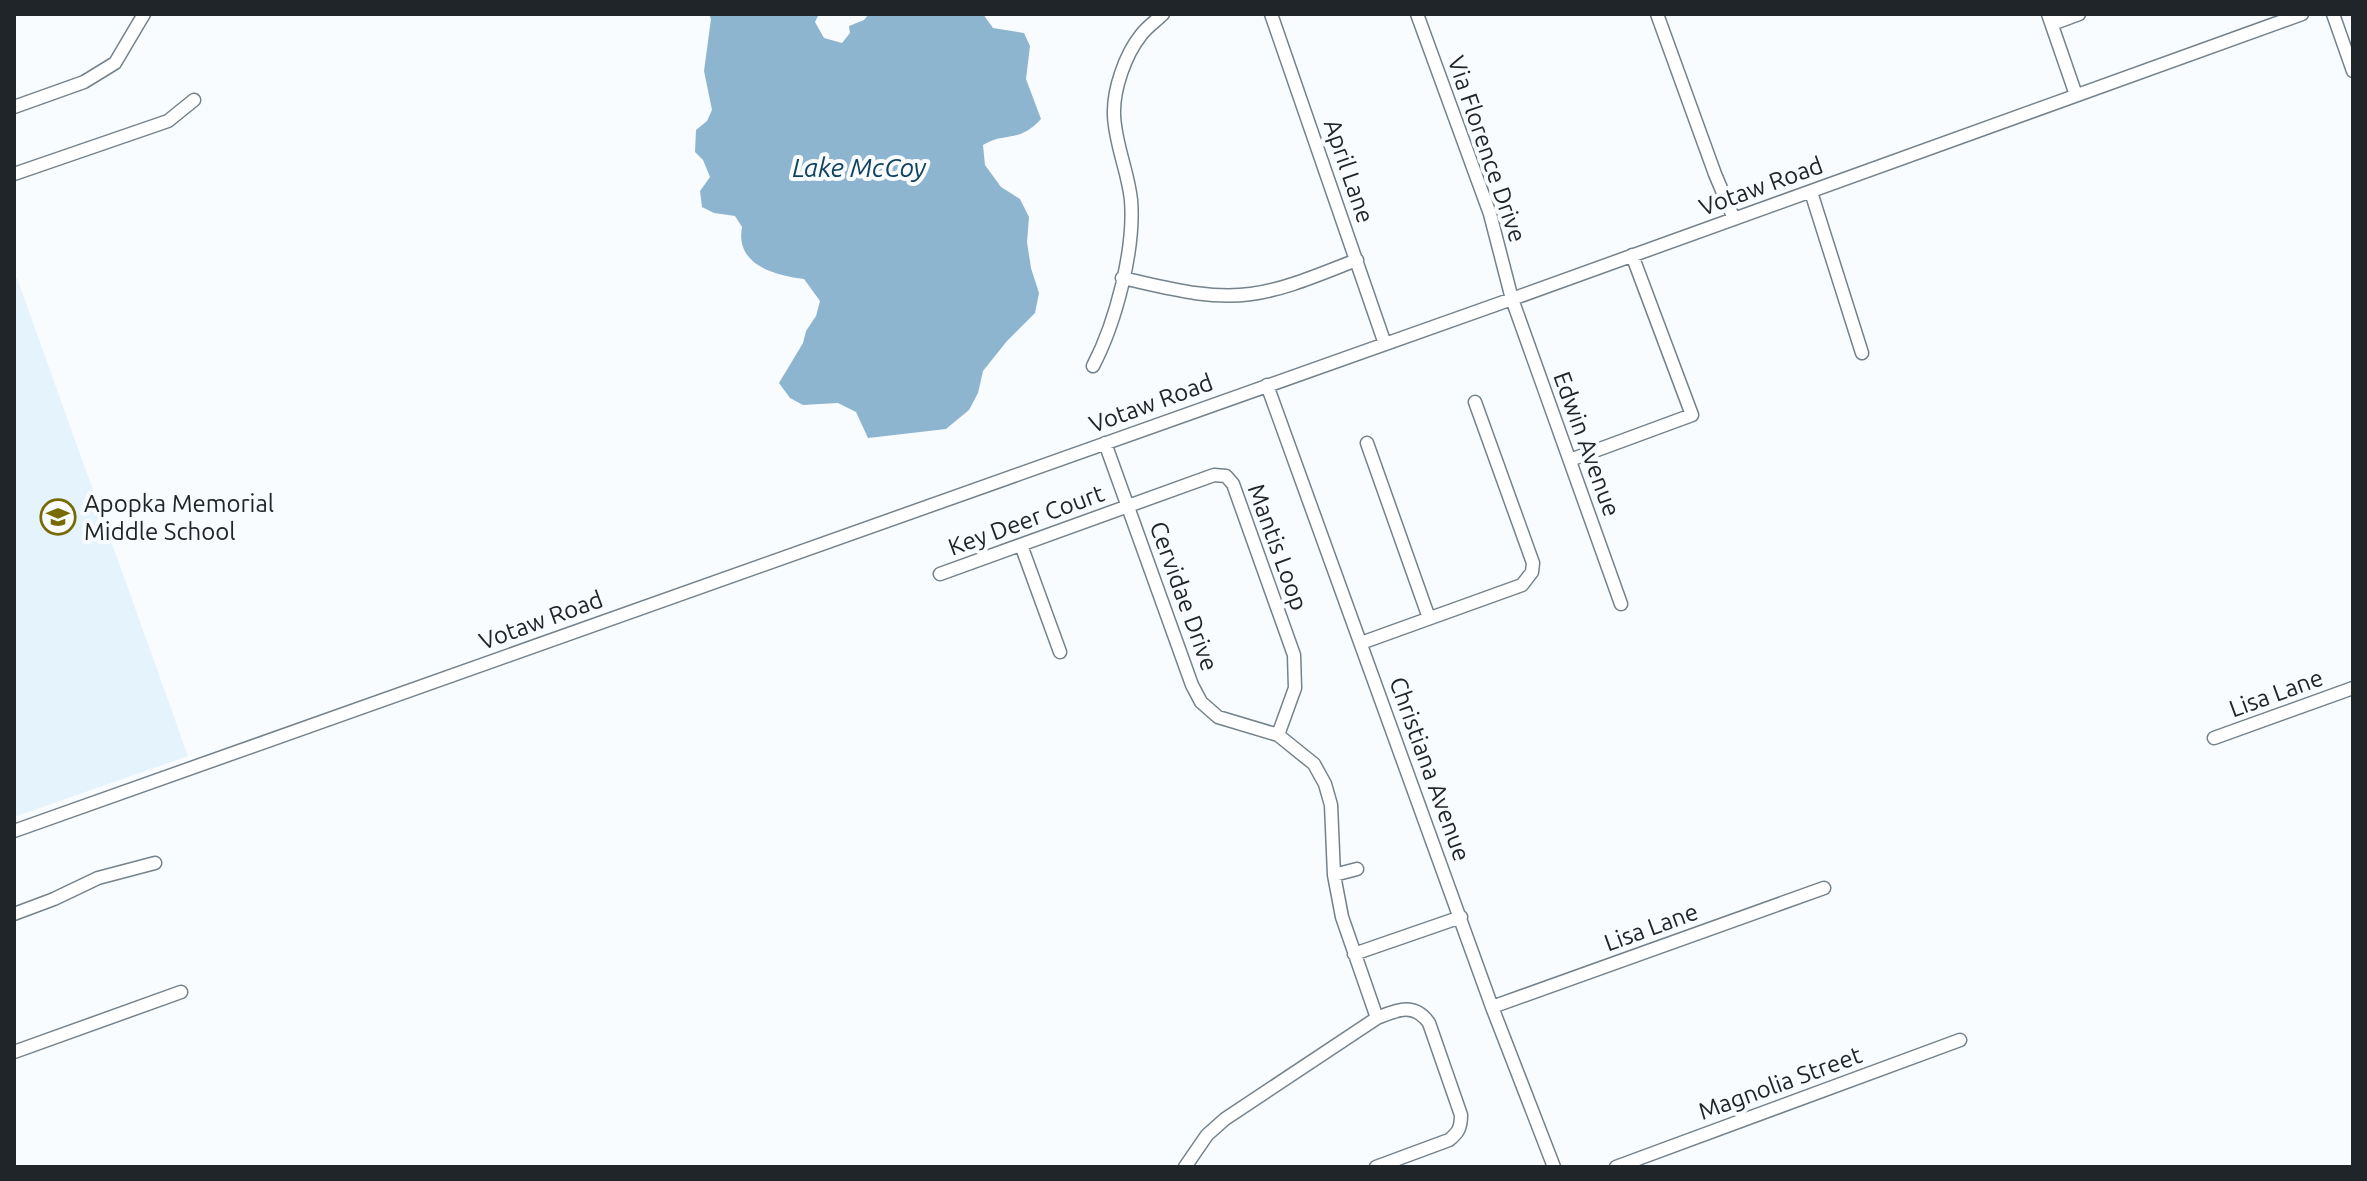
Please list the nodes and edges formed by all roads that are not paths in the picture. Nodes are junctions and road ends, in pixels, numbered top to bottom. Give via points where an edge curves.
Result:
1 (144, 14) edge
2 (1163, 14) edge
3 (1271, 14) edge
4 (1417, 14) edge
5 (1657, 14) edge
6 (2079, 14) edge
7 (2302, 14) edge
8 (2333, 14) edge
9 (2050, 19) edge
10 (2353, 71) edge
11 (2076, 95) junction
12 (194, 100) dead end
13 (14, 107) edge
14 (14, 174) edge
15 (1811, 192) junction
16 (1734, 219) junction
17 (1632, 255) junction
18 (1357, 260) junction
19 (1122, 278) junction
20 (1512, 299) junction
21 (1385, 344) junction
22 (1862, 353) dead end
23 (1093, 366) dead end
24 (1267, 385) junction
25 (1475, 402) dead end
26 (1105, 443) junction
27 (1367, 443) dead end
28 (1570, 460) junction
29 (1127, 506) junction
30 (1021, 545) junction
31 (940, 574) dead end
32 (1621, 604) dead end
33 (1429, 618) junction
34 (1361, 643) junction
35 (1060, 652) dead end
36 (2353, 688) edge
37 (1278, 735) junction
38 (2214, 738) dead end
39 (14, 831) edge
40 (155, 863) dead end
41 (1357, 869) dead end
42 (1334, 875) junction
43 (1824, 888) dead end
44 (14, 914) edge
45 (1461, 917) junction
46 (1354, 954) junction
47 (181, 992) dead end
48 (1492, 1007) junction
49 (1377, 1018) junction
50 (1960, 1040) dead end
51 (14, 1052) edge
52 (1550, 1166) edge
53 (1186, 1167) edge
54 (1376, 1167) edge
55 (1616, 1167) edge

1 - 13 street via 115,63 84,82
2 - 19 street via 1141,35 1125,63 1114,114 1131,200
3 - 18 street, April Lane
4 - 20 street, Via Florence Drive via 1490,214
5 - 16 street
6 - 9 street
7 - 11 street, Votaw Road
8 - 10 street
9 - 11 street
11 - 15 street, Votaw Road
12 - 14 street via 168,121
15 - 16 street, Votaw Road
15 - 22 street
16 - 17 street, Votaw Road
17 - 20 street, Votaw Road
17 - 28 street via 1692,415
18 - 19 street via 1279,289 1248,294 1218,295
18 - 21 street, April Lane
19 - 23 street
20 - 21 street, Votaw Road
20 - 28 street, Edwin Avenue
21 - 24 street, Votaw Road
24 - 26 street, Votaw Road
24 - 34 street, Christiana Avenue
25 - 33 street via 1532,572 1522,585
26 - 29 street, Cervidae Drive
26 - 39 street, Votaw Road
27 - 33 street
28 - 32 street, Edwin Avenue
29 - 30 street, Key Deer Court
29 - 37 street, Cervidae Drive via 1201,702 1218,717
29 - 37 street, Mantis Loop via 1214,475 1226,476 1233,484 1294,655 1295,688
30 - 31 street, Key Deer Court
30 - 35 street
33 - 34 street
34 - 45 street, Christiana Avenue
36 - 38 street, Lisa Lane
37 - 42 street, Cervidae Drive via 1314,764 1325,784
40 - 44 street via 98,878
41 - 42 street
42 - 46 street, Cervidae Drive
43 - 48 street, Lisa Lane
45 - 46 street
45 - 48 street, Christiana Avenue
46 - 49 street, Cervidae Drive
47 - 51 street
48 - 52 street, Christiana Avenue
49 - 53 street via 1225,1119
49 - 54 street via 1400,1009 1423,1014 1461,1115 1458,1133 1449,1140
50 - 55 street, Magnolia Street

